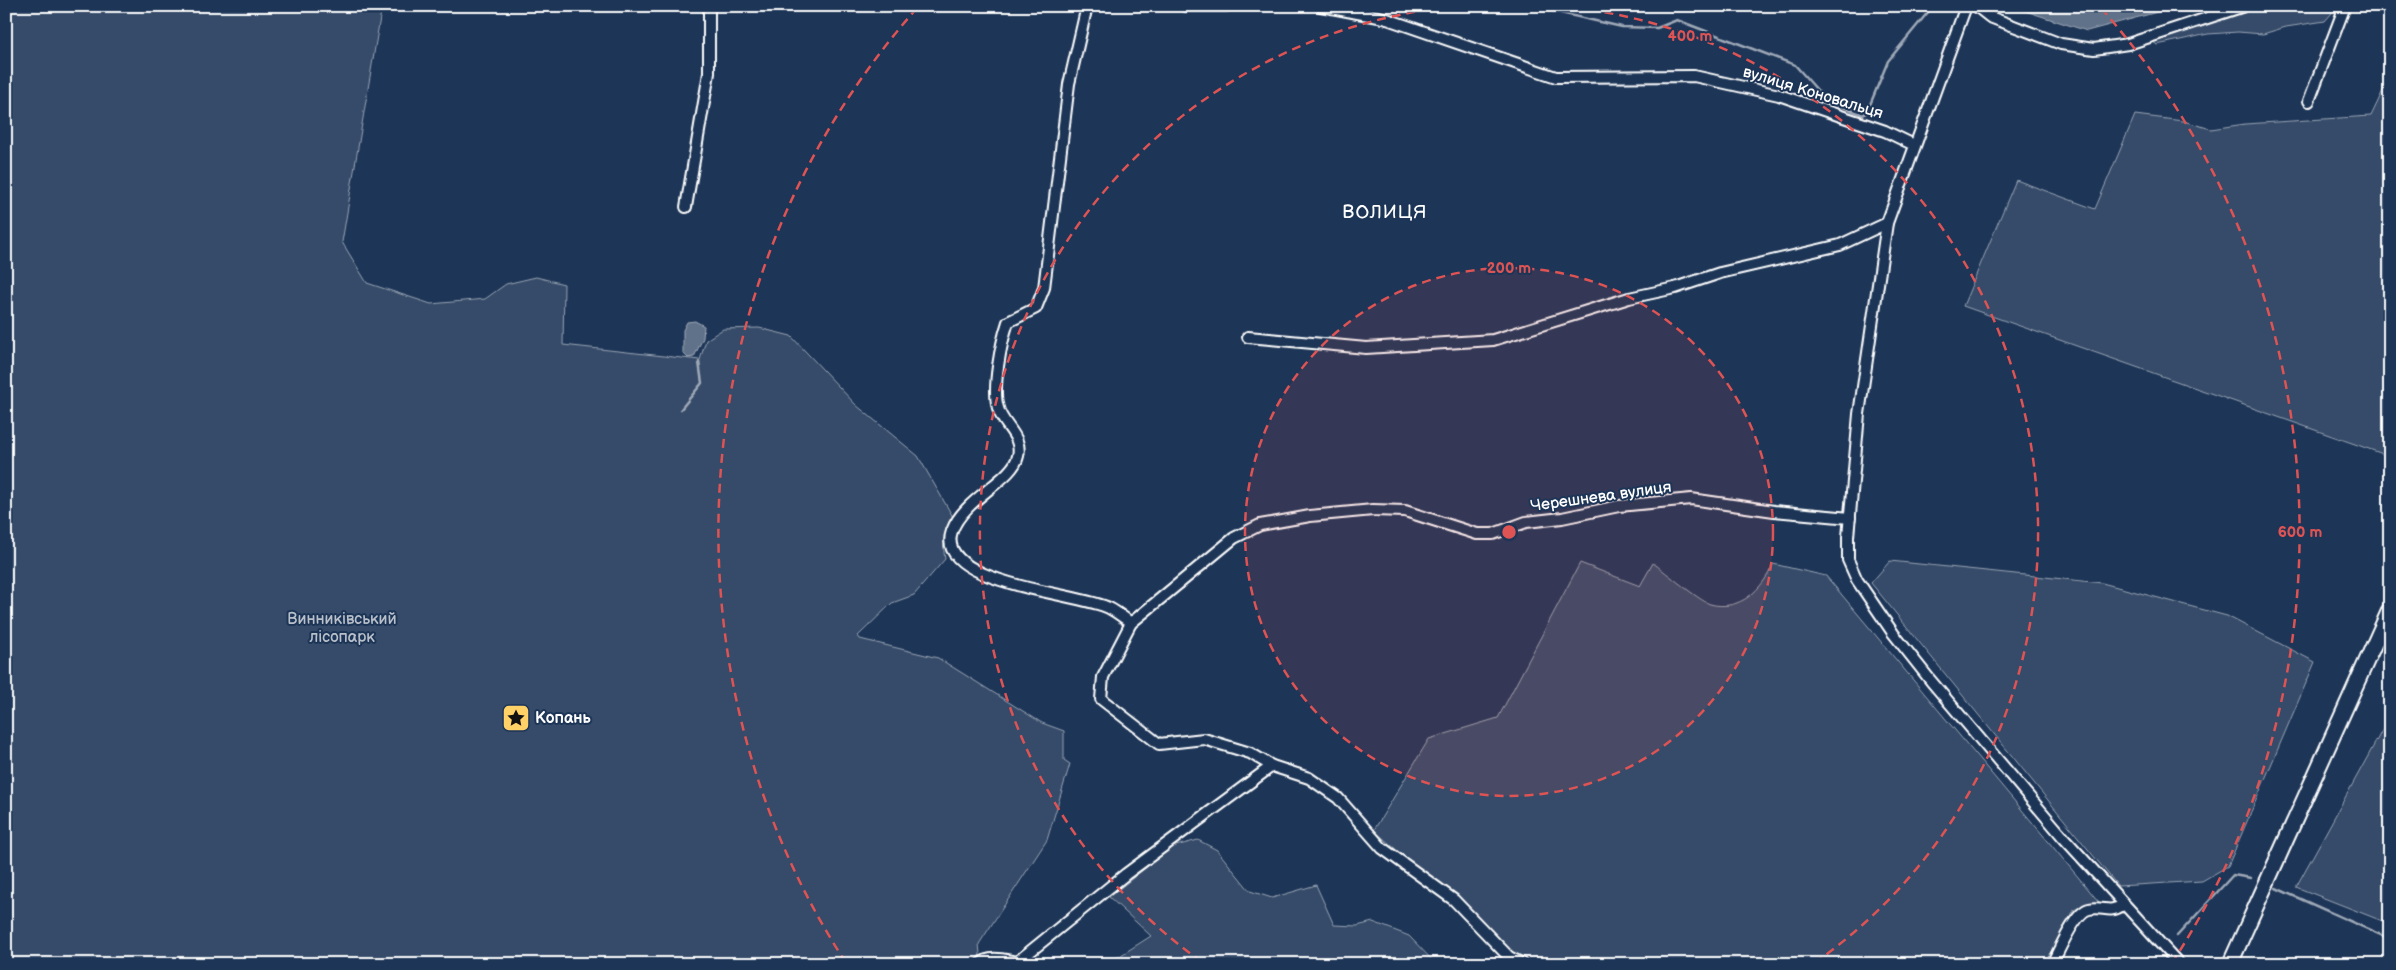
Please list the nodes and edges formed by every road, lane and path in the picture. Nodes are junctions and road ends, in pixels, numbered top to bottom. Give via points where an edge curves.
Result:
1 (710, 6) edge
2 (1087, 6) edge
3 (1186, 6) edge
4 (1226, 6) edge
5 (1321, 6) edge
6 (1966, 6) edge
7 (1976, 6) edge
8 (2244, 6) edge
9 (2345, 6) edge
10 (2309, 101) dead end
11 (1914, 145) junction
12 (686, 206) dead end
13 (1887, 223) junction
14 (1248, 337) dead end
15 (1850, 518) junction
16 (2390, 609) edge
17 (1131, 623) junction
18 (1272, 766) junction
19 (2123, 905) junction
20 (980, 964) edge
21 (1523, 964) edge
22 (2052, 964) edge
23 (2178, 964) edge
24 (2230, 964) edge

1 - 12 street via 709,73
2 - 17 street via 1069,84 1044,288 1036,308 1008,322 995,396 998,410 1016,437 1019,454 1014,469 992,485 957,520 950,544 956,557 987,575 1025,588 1109,608
3 - 4 street
5 - 11 street, вулиця Коновальця via 1384,18 1556,76 1694,76 1779,95 1885,130
6 - 11 street
7 - 8 street via 1990,17 2061,44 2094,49 2128,44
9 - 10 street
11 - 13 street
13 - 14 street via 1840,245 1720,272 1493,340 1366,348
13 - 15 street via 1859,414
15 - 17 street, Черешнева вулиця via 1691,499 1619,506 1526,522 1493,534 1477,534 1405,512 1373,510 1310,516 1245,531
15 - 19 street via 1848,560 1857,580 1893,633
16 - 24 highway
17 - 18 street, Черешнева вулиця via 1103,677 1101,699 1159,744 1204,739 1250,754
18 - 20 street via 1126,874 1017,962 996,959
18 - 21 street via 1309,778 1338,798 1382,848 1454,900 1509,957
19 - 22 street via 2114,911 2092,908 2080,914
19 - 23 street via 2163,944

